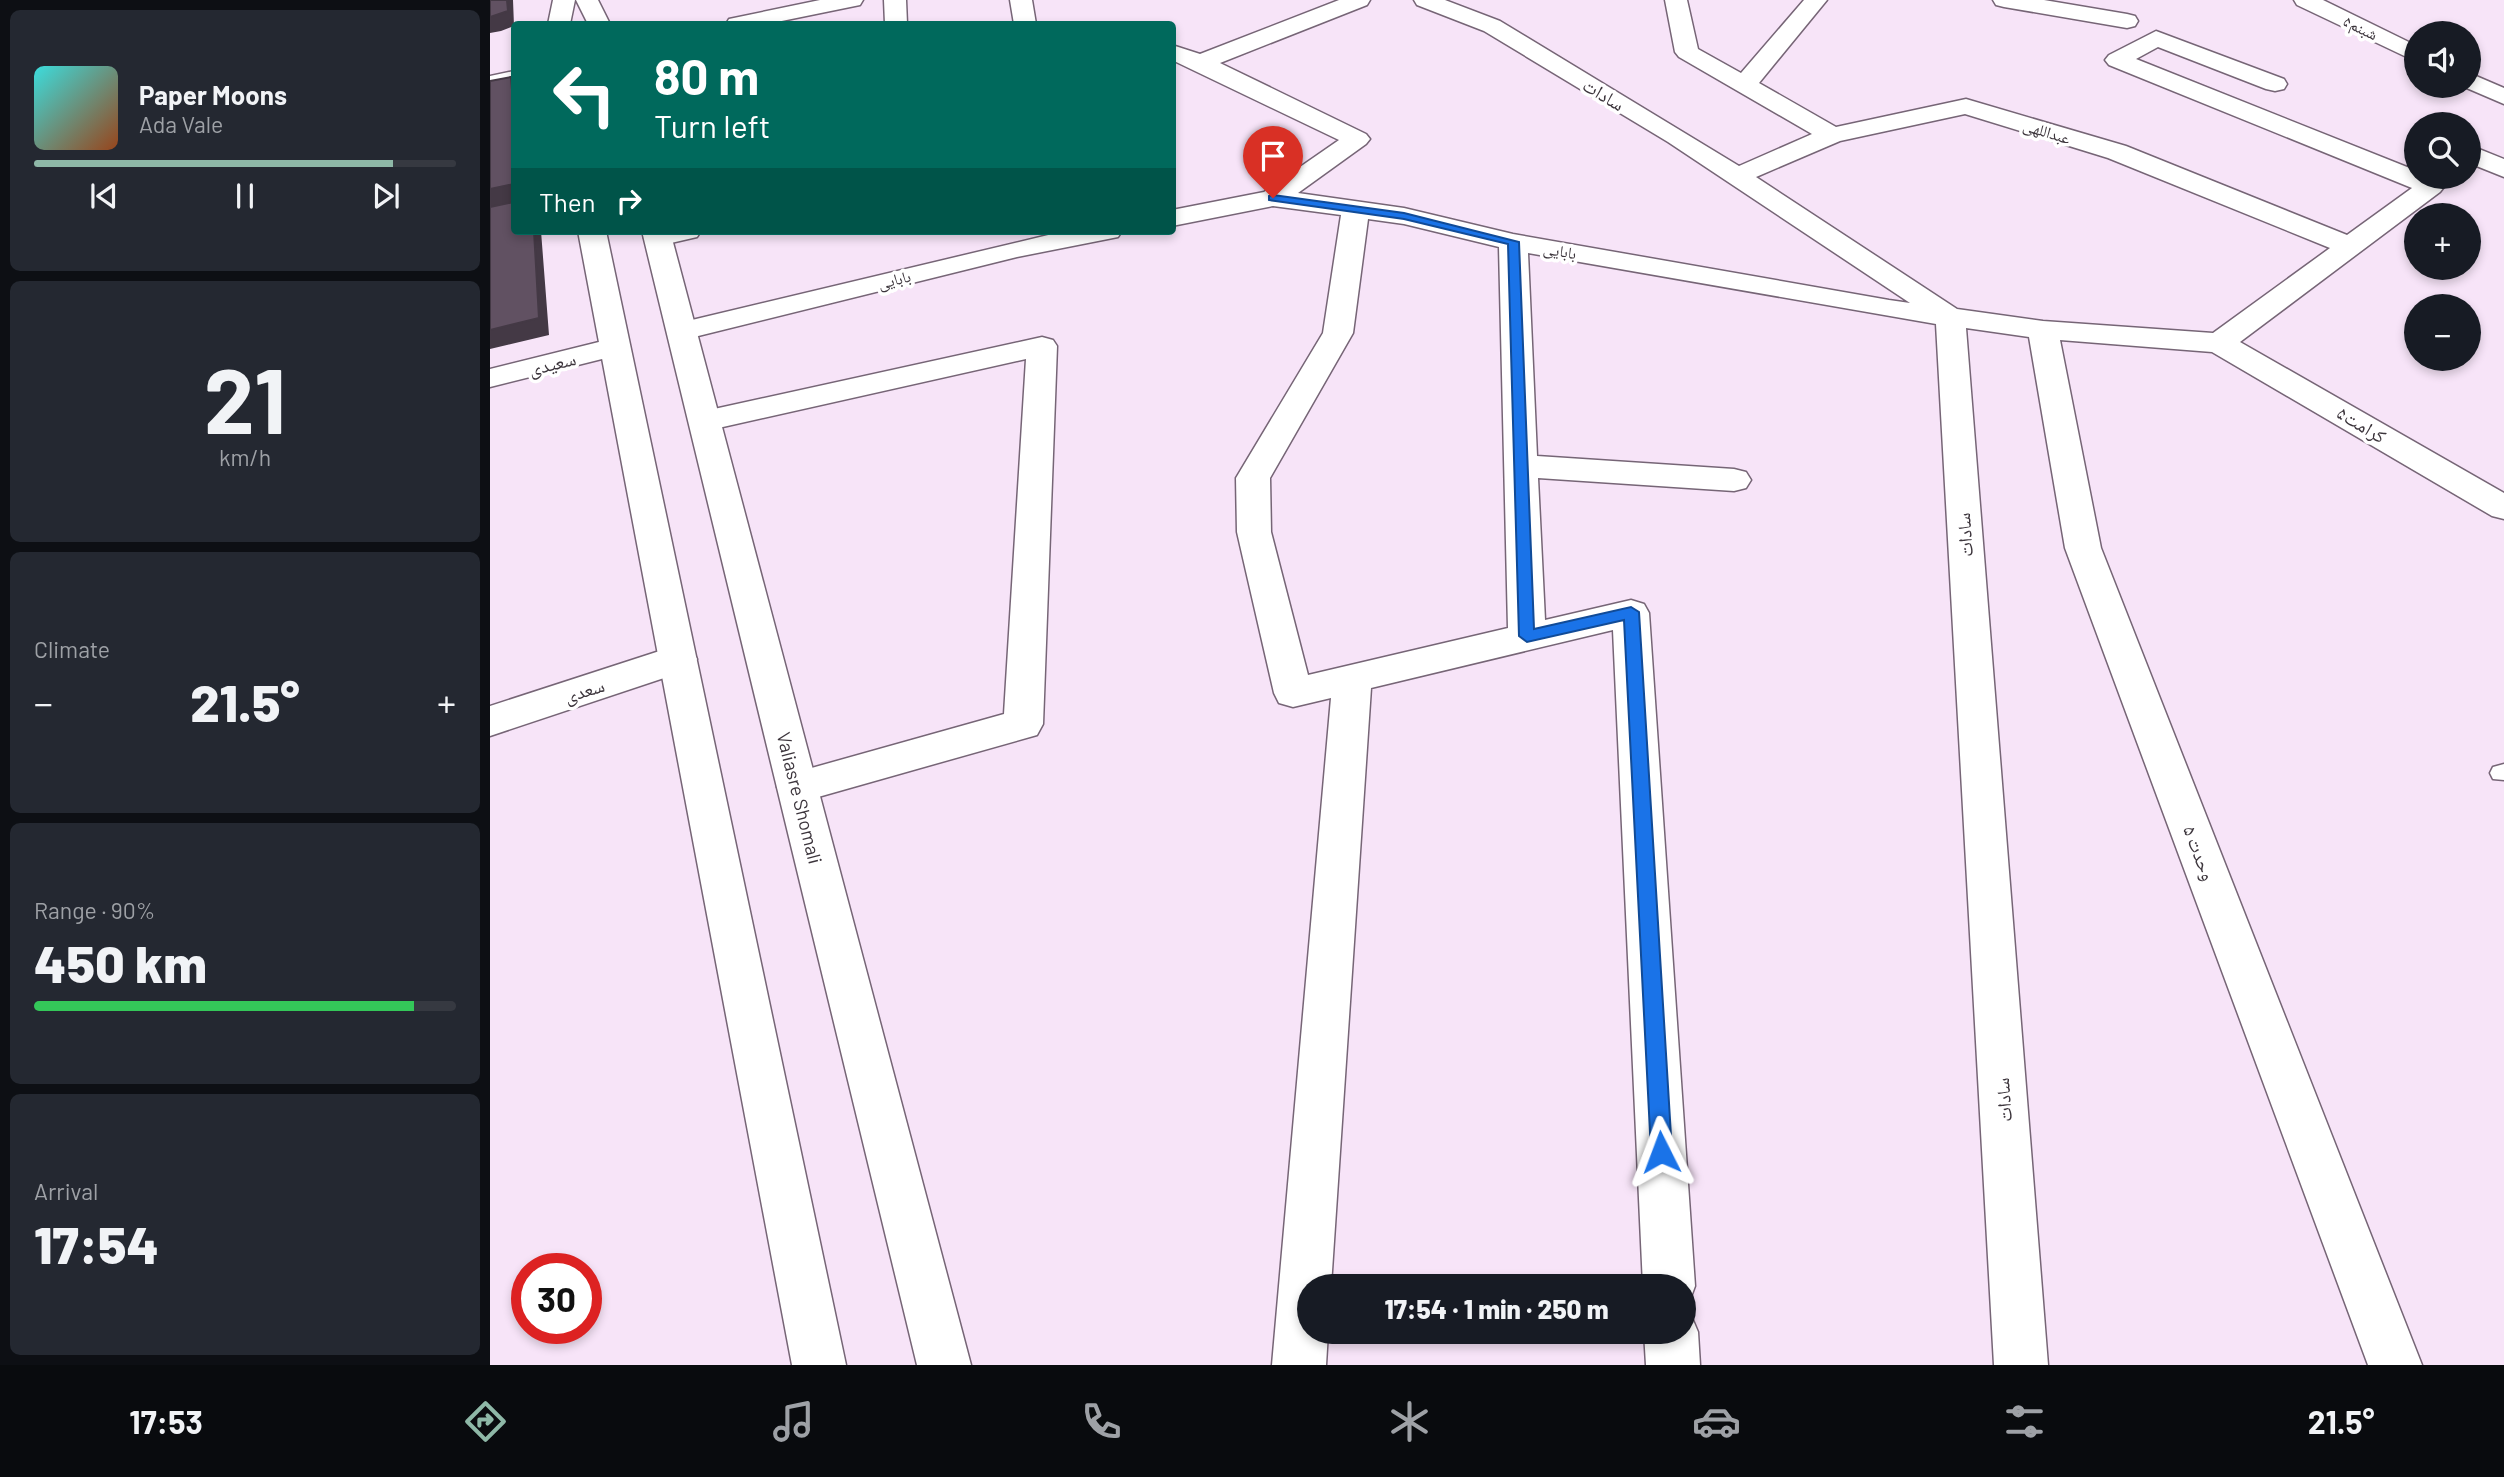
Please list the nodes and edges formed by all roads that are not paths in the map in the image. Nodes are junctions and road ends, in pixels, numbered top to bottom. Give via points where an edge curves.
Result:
1 (564, 0) edge
2 (587, 0) edge
3 (852, 0) edge
4 (895, 0) edge
5 (1021, 0) edge
6 (1359, 0) edge
7 (1426, 0) edge
8 (1676, 0) edge
9 (1816, 0) edge
10 (2004, 0) edge
11 (2305, 0) edge
12 (560, 21) edge
13 (598, 21) edge
14 (746, 21) edge
15 (896, 21) edge
16 (1024, 21) edge
17 (2127, 21) dead end
18 (2404, 49) edge
19 (1176, 53) edge
20 (1200, 62) junction
21 (511, 79) edge
22 (490, 83) edge
23 (2275, 83) dead end
24 (1744, 85) junction
25 (2481, 86) edge
26 (2504, 97) edge
27 (1832, 135) junction
28 (2504, 143) edge
29 (2481, 148) edge
30 (2481, 157) edge
31 (2404, 169) edge
32 (2504, 169) edge
33 (1737, 176) junction
34 (2425, 189) edge
35 (1273, 198) junction
36 (1356, 208) junction
37 (1176, 217) edge
38 (593, 235) edge
39 (667, 235) edge
40 (1069, 235) edge
41 (1021, 240) edge
42 (1513, 242) junction
43 (2350, 246) junction
44 (1950, 316) junction
45 (2043, 330) junction
46 (682, 331) junction
47 (2219, 343) junction
48 (615, 347) junction
49 (490, 378) edge
50 (705, 422) junction
51 (1521, 466) junction
52 (1734, 480) dead end
53 (2503, 507) edge
54 (1527, 636) junction
55 (678, 659) junction
56 (1352, 678) junction
57 (490, 721) edge
58 (797, 787) junction
59 (1668, 1274) edge
60 (1672, 1344) edge
61 (819, 1365) edge
62 (944, 1365) edge
63 (1299, 1365) edge
64 (1673, 1365) edge
65 (2021, 1365) edge
66 (2395, 1365) edge

1 - 12 street
2 - 13 street
3 - 14 street
4 - 15 street
5 - 16 street
6 - 20 street
7 - 33 street, سادات via 1492,26
8 - 24 street via 1687,52
9 - 24 street
10 - 17 street
11 - 18 street, شبنم۵
19 - 20 street
20 - 35 street via 1357,139
21 - 22 street
23 - 31 street via 2156,38 2117,60
24 - 27 street
25 - 26 street
27 - 33 street, عبداللهی
27 - 43 street, عبداللهی via 1966,106 2117,152
28 - 29 street
30 - 32 street
33 - 44 street, سادات
34 - 43 street
35 - 36 street, بابایی
35 - 37 street, بابایی
36 - 42 street, بابایی
36 - 56 street via 1338,333 1253,478 1254,532 1293,693
38 - 48 street
39 - 46 street, Valiasre Shomali
40 - 41 street, بابایی
41 - 46 street, بابایی
42 - 44 street, بابایی via 1875,307
42 - 51 street
43 - 47 street
44 - 45 street, بابایی
44 - 65 street, سادات
45 - 47 street, بابایی
45 - 66 street, وحدت ۵ via 2084,548
46 - 50 street, Valiasre Shomali
47 - 53 street, کرامت۵
48 - 49 street, سعیدی
48 - 55 street
50 - 58 street, Valiasre Shomali
50 - 58 street via 1042,346 1023,724
51 - 52 street
51 - 54 street
54 - 56 street
54 - 59 street via 1631,612
55 - 57 street, سعدی
55 - 61 street
56 - 63 street
58 - 62 street, Valiasre Shomali
60 - 64 street

